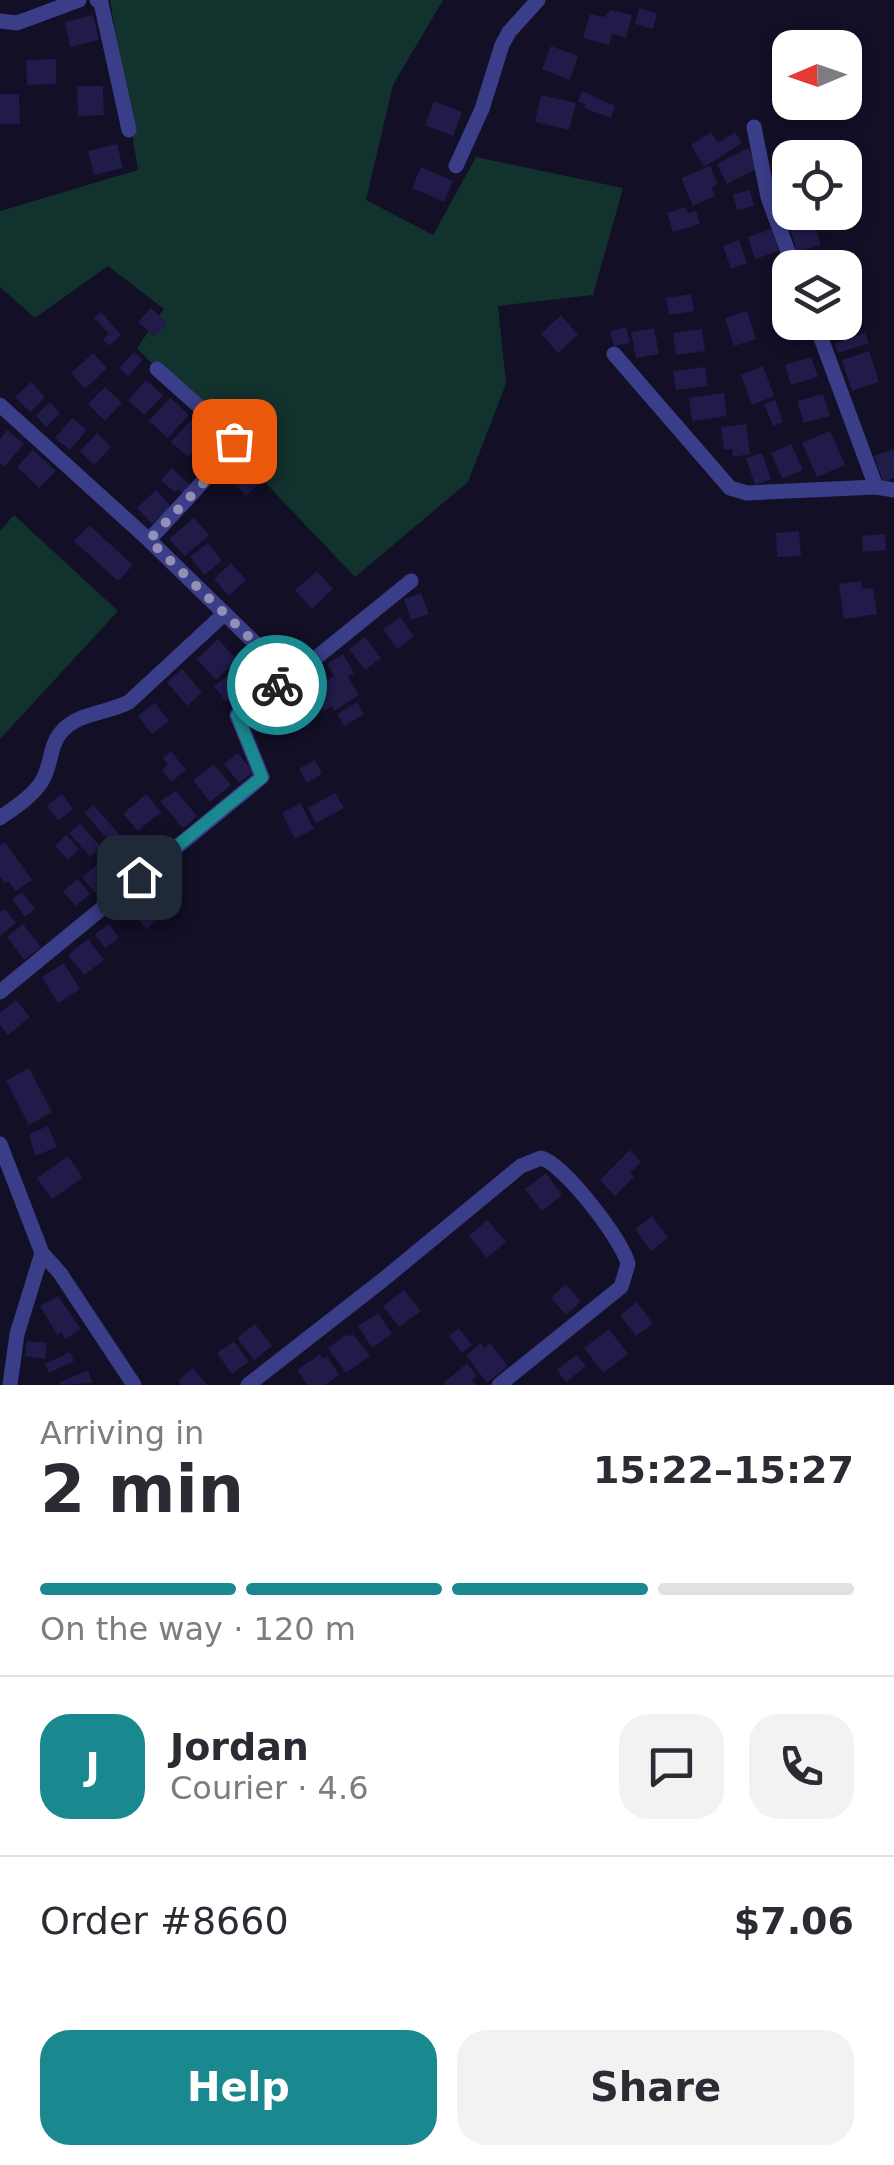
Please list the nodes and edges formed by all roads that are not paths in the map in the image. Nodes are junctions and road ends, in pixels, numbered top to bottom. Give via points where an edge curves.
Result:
1 (79, 0) edge
2 (96, 0) edge
3 (538, 0) edge
4 (0, 22) edge
5 (754, 127) dead end
6 (128, 130) dead end
7 (456, 166) dead end
8 (787, 250) edge
9 (821, 340) edge
10 (614, 354) dead end
11 (157, 369) dead end
12 (0, 405) edge
13 (876, 487) junction
14 (894, 490) edge
15 (149, 540) junction
16 (411, 580) dead end
17 (224, 614) junction
18 (291, 678) junction
19 (0, 818) edge
20 (0, 992) edge
21 (0, 1144) edge
22 (42, 1253) junction
23 (6, 1358) edge
24 (10, 1385) edge
25 (134, 1385) edge
26 (248, 1385) edge
27 (500, 1385) edge

1 - 4 street via 18,23
2 - 6 street via 102,3
3 - 7 street via 502,45
5 - 8 street via 768,198
9 - 13 street
10 - 13 street via 730,488 748,493
11 - 15 street via 232,436 235,447
12 - 15 street
13 - 14 street
15 - 17 street
16 - 18 street
17 - 18 street
17 - 19 street via 129,702 64,728 44,780
18 - 20 street via 237,715 262,777
21 - 22 street
22 - 23 street
22 - 25 street
23 - 24 street
26 - 27 street via 521,1166 541,1158 558,1166 621,1245 628,1264 621,1287

